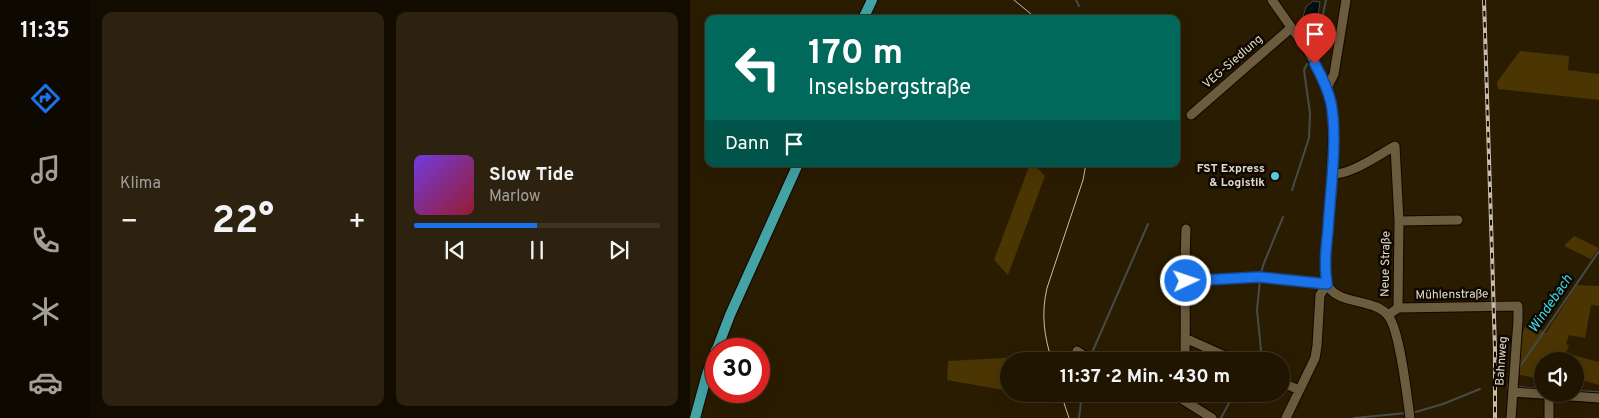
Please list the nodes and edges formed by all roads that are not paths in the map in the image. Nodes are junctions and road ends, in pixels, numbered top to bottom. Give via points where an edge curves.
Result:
1 (872, 0) edge
2 (1272, 0) edge
3 (1346, 0) edge
4 (865, 15) edge
5 (1291, 28) junction
6 (1327, 88) junction
7 (1191, 115) dead end
8 (797, 167) edge
9 (1332, 174) junction
10 (1458, 220) dead end
11 (1399, 221) junction
12 (1186, 229) dead end
13 (1186, 281) junction
14 (1327, 284) junction
15 (1518, 306) joint
16 (1398, 308) junction
17 (1388, 315) junction
18 (722, 338) edge
19 (1185, 338) junction
20 (1185, 352) edge
21 (1216, 352) edge
22 (705, 381) edge
23 (1290, 386) edge
24 (1299, 390) junction
25 (1512, 392) junction
26 (1534, 394) edge
27 (1584, 397) edge
28 (1599, 398) edge
29 (1186, 402) edge
30 (1549, 402) edge
31 (1410, 415) edge
32 (695, 418) edge
33 (1212, 418) edge
34 (1286, 418) edge
35 (1511, 418) edge
36 (1548, 418) edge

1 - 4 main road
2 - 5 street
3 - 6 street via 1334,74
5 - 6 street via 1310,54
5 - 7 street, VEG-Siedlung
6 - 9 street via 1333,120
8 - 18 main road
9 - 11 street, Neue Straße via 1364,163 1394,146
9 - 14 street via 1325,264
10 - 11 street, Neue Straße
11 - 16 street, Neue Straße
12 - 13 street
13 - 14 street via 1260,277
13 - 19 street
14 - 17 street via 1335,293 1376,307
14 - 24 street via 1320,295 1314,358
15 - 16 street, Mühlenstraße
15 - 25 street, Bahnweg
16 - 17 street, Mühlenstraße
17 - 31 street via 1396,336
19 - 20 street
19 - 21 street
22 - 32 main road
23 - 24 street
24 - 34 street
25 - 26 street
25 - 35 street, Bahnweg
27 - 28 street
29 - 33 street
30 - 36 street

